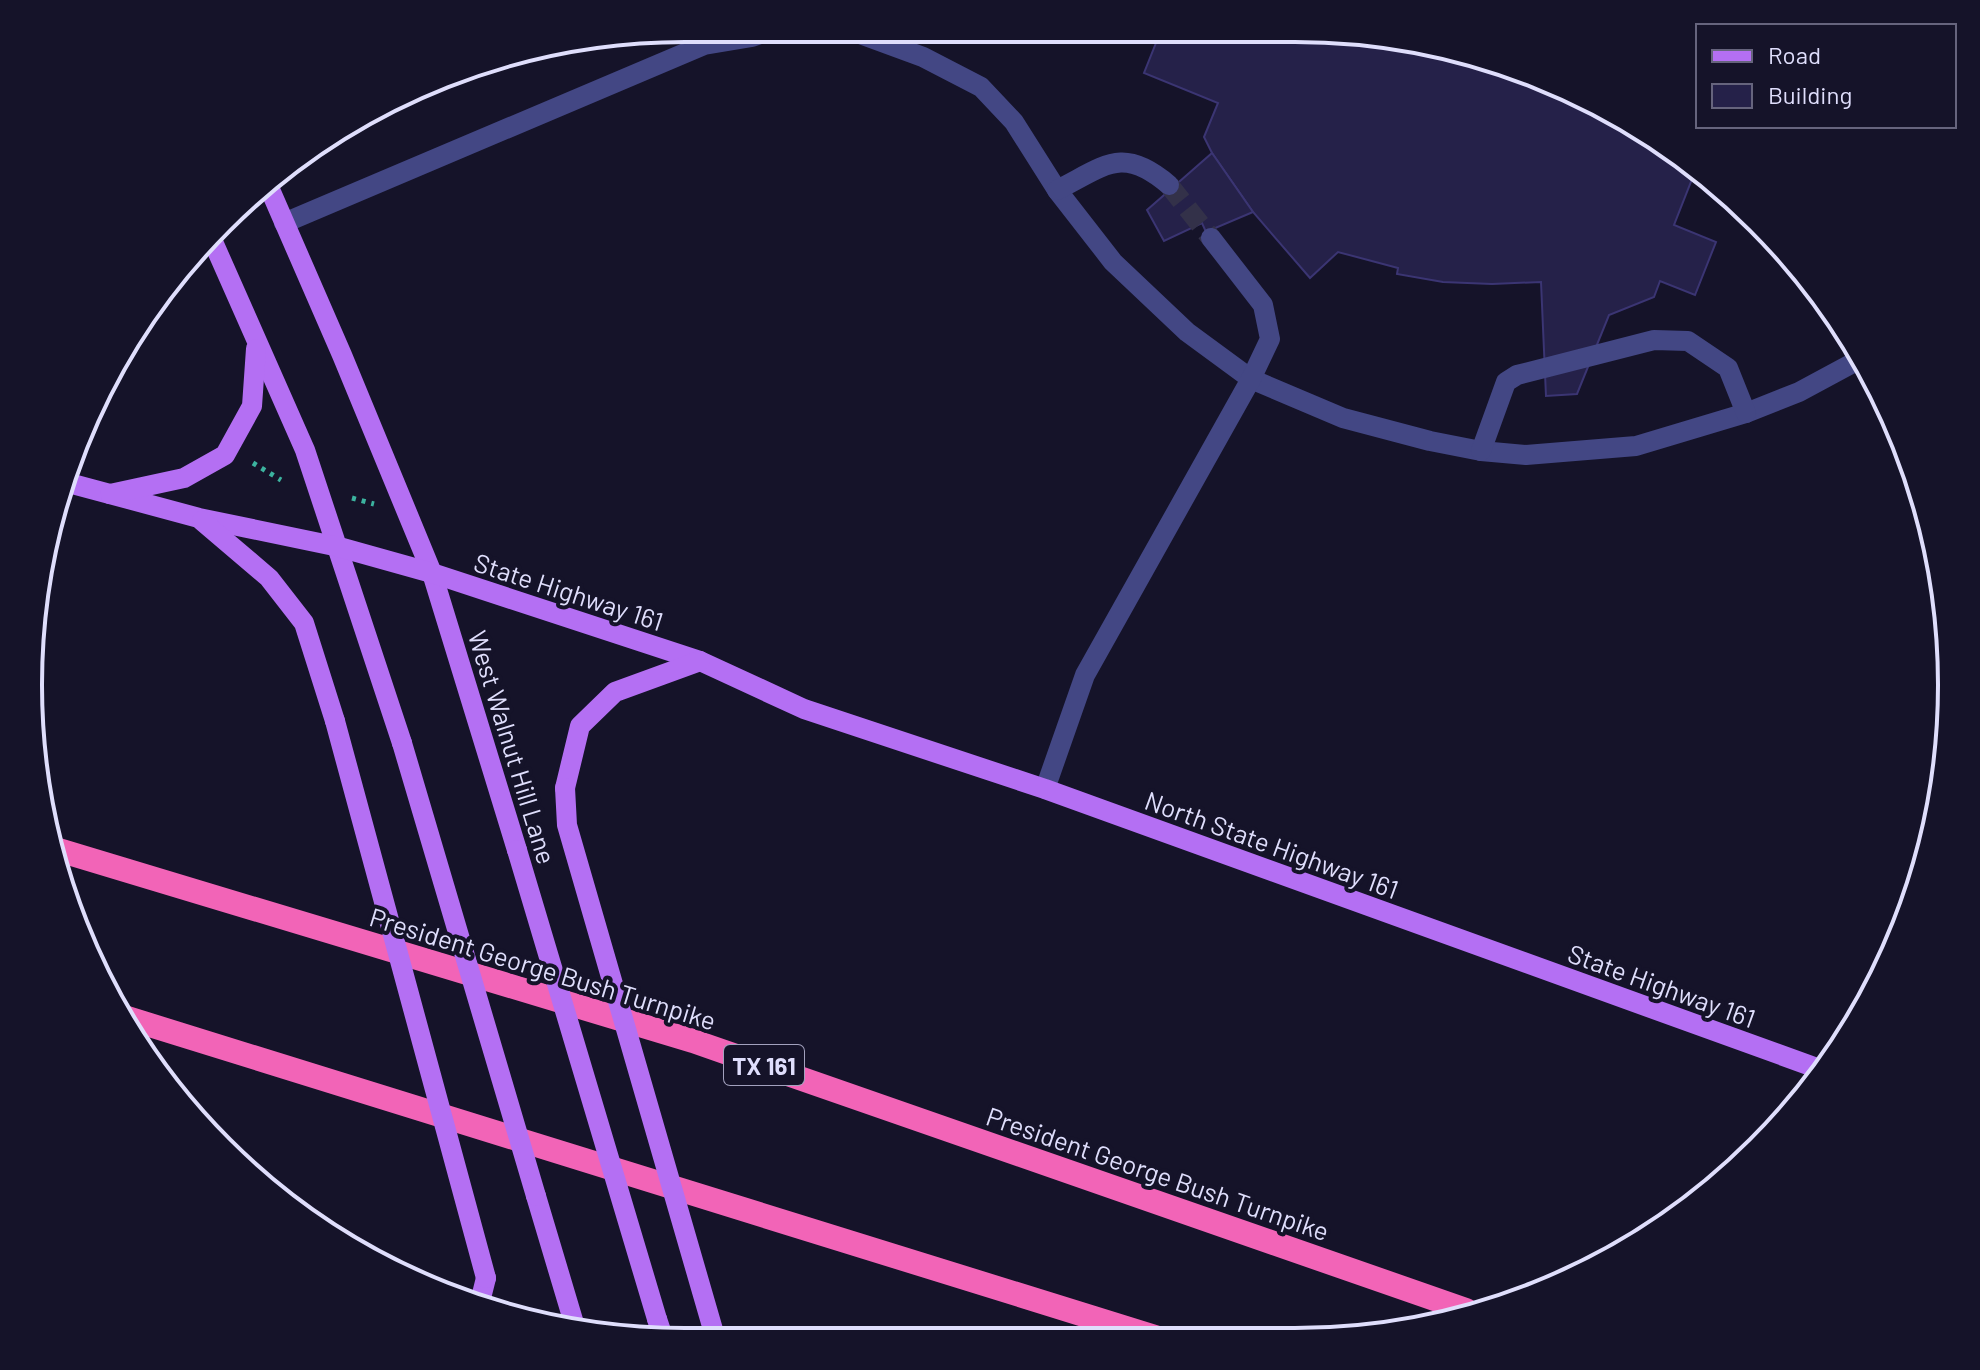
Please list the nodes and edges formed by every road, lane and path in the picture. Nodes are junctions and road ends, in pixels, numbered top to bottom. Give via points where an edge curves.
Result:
1 (722, 42) edge
2 (882, 42) edge
3 (1169, 185) tunnel mouth
4 (1057, 190) junction
5 (272, 193) edge
6 (284, 223) junction
7 (1211, 238) tunnel mouth
8 (215, 247) edge
9 (256, 345) junction
10 (1852, 364) edge
11 (1251, 379) junction
12 (1746, 413) junction
13 (1481, 451) junction
14 (253, 463) dead end
15 (281, 480) dead end
16 (74, 485) edge
17 (107, 494) junction
18 (352, 498) dead end
19 (375, 504) dead end
20 (199, 518) junction
21 (339, 547) junction
22 (432, 573) junction
23 (700, 661) junction
24 (1045, 789) junction
25 (64, 852) edge
26 (1482, 948) joint
27 (137, 1021) edge
28 (1812, 1066) edge
29 (482, 1295) edge
30 (1457, 1307) edge
31 (573, 1318) edge
32 (660, 1327) edge
33 (713, 1328) edge
34 (1115, 1328) edge

1 - 6 lane via 704,45
2 - 4 lane via 981,87 1014,122
3 - 4 lane via 1135,162 1120,160
4 - 11 lane via 1113,262 1187,332
5 - 6 main road, West Walnut Hill Lane
6 - 22 main road, West Walnut Hill Lane
7 - 11 lane via 1263,305 1270,339
8 - 9 main road
9 - 17 main road via 252,406 225,455 184,478
9 - 21 main road via 305,450
10 - 12 lane
11 - 13 lane via 1343,418
11 - 24 lane via 1085,675
12 - 13 lane via 1636,446 1526,455
12 - 13 lane via 1728,368 1712,355 1688,341 1654,340 1506,382
14 - 15 path
16 - 17 main road, State Highway 161
17 - 20 main road, State Highway 161
18 - 19 path
20 - 21 main road, State Highway 161
20 - 29 main road, bridge via 269,578 304,623 486,1278
21 - 22 main road, State Highway 161
21 - 31 main road, bridge
22 - 23 main road, State Highway 161
22 - 32 main road, West Walnut Hill Lane, bridge
23 - 24 main road, State Highway 161 via 804,709
23 - 33 main road, bridge via 615,692 580,726 565,788 567,825
24 - 26 main road, North State Highway 161
25 - 30 highway, President George Bush Turnpike / TX 161 via 693,1041
26 - 28 main road, State Highway 161
27 - 34 highway

